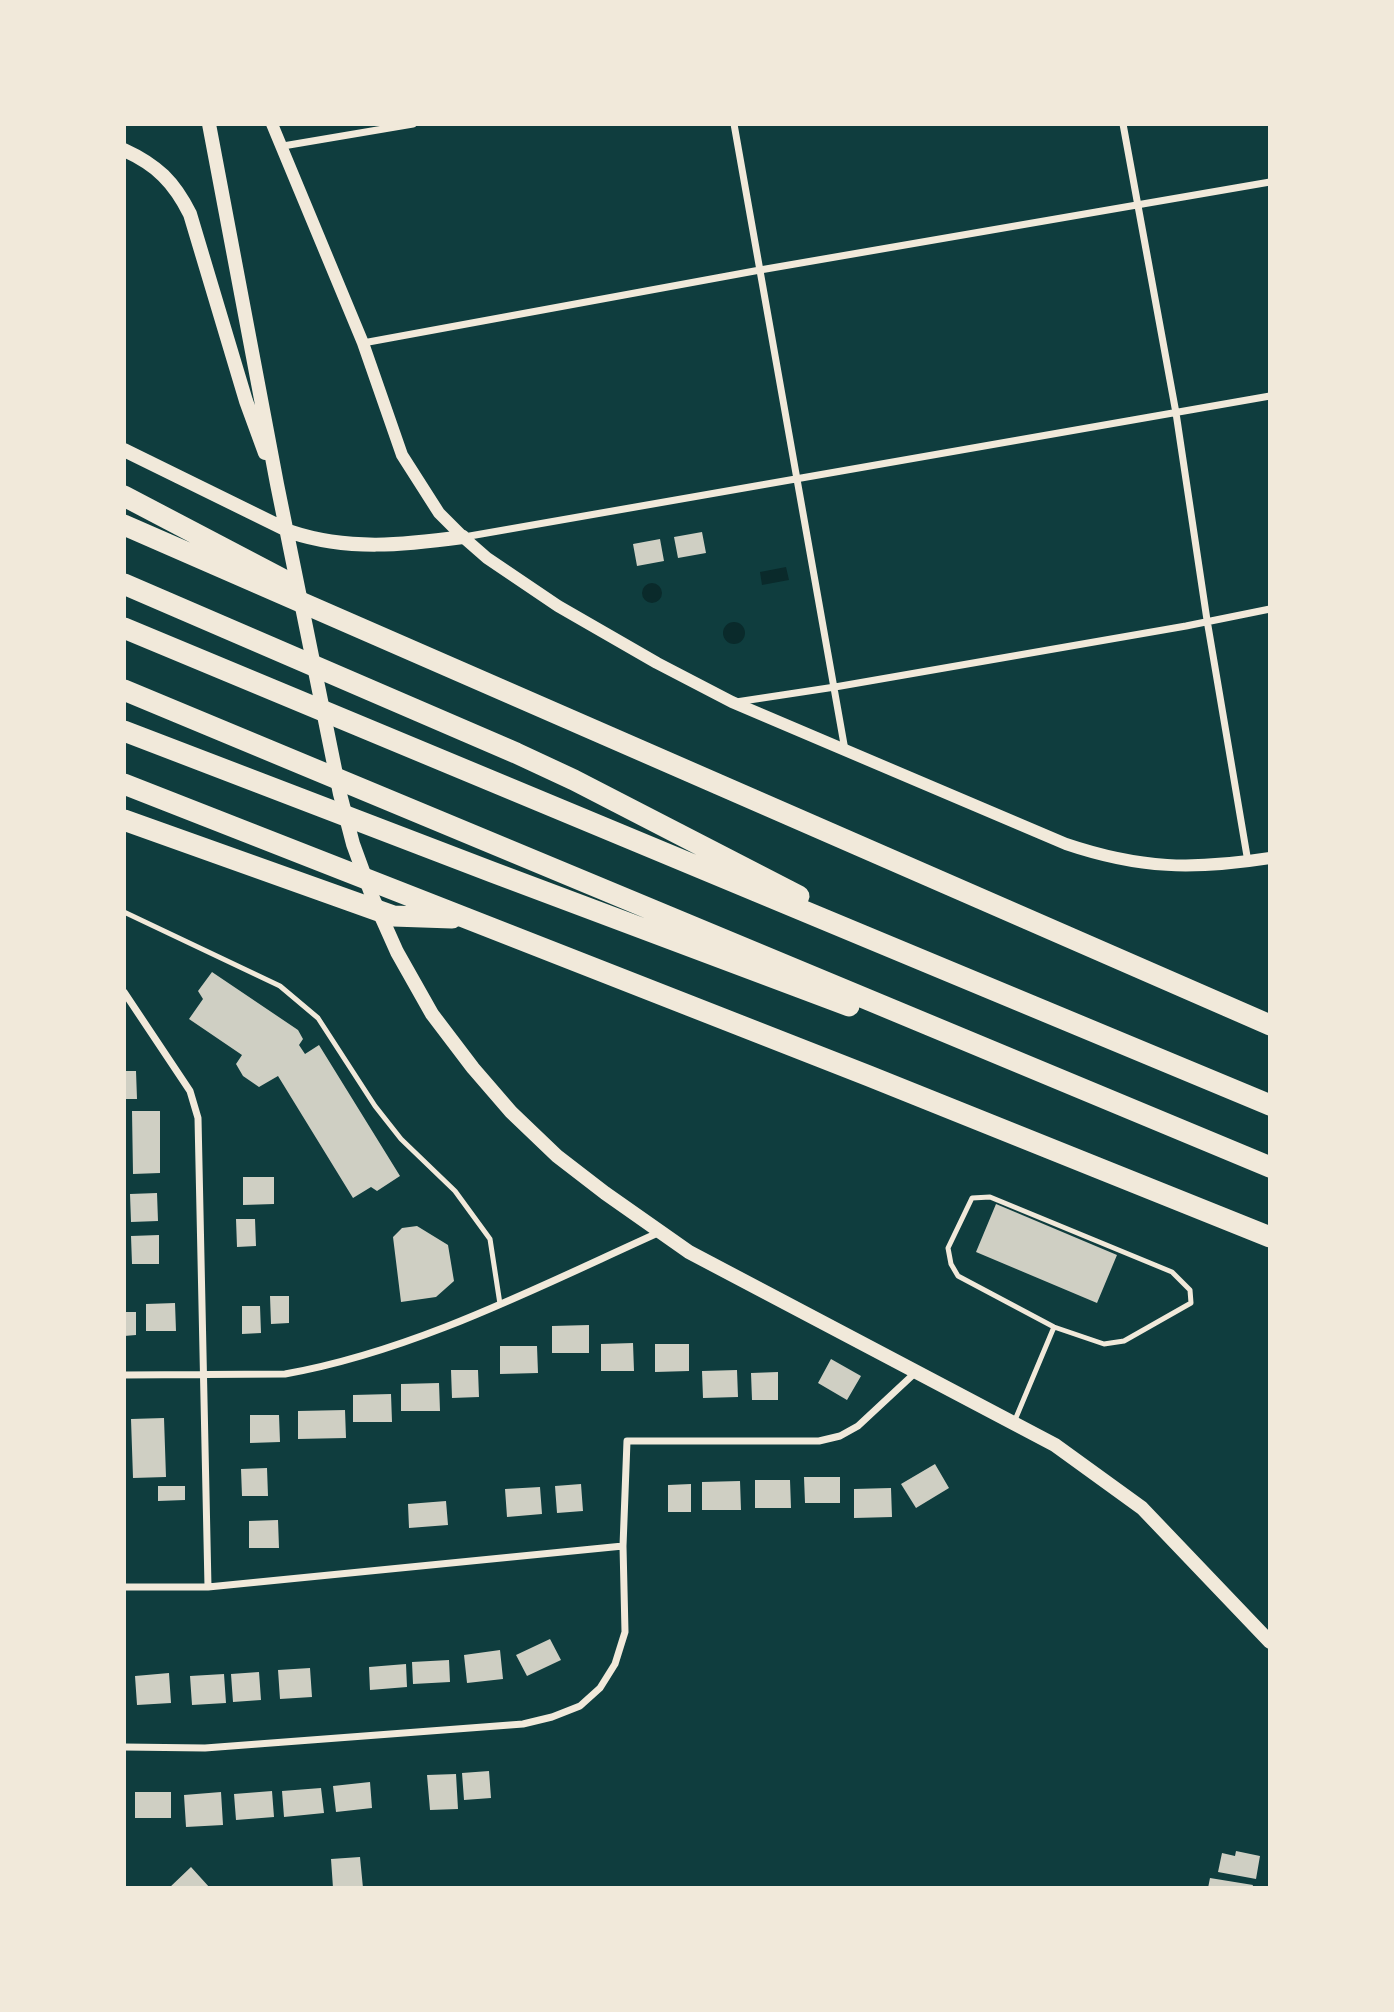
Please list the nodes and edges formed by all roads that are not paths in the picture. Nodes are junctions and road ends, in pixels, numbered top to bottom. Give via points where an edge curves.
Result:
1 (209, 124) edge
2 (272, 124) edge
3 (412, 124) edge
4 (734, 124) edge
5 (1123, 124) edge
6 (283, 146) junction
7 (124, 150) edge
8 (1270, 182) edge
9 (1138, 205) junction
10 (760, 270) junction
11 (363, 343) junction
12 (1270, 396) edge
13 (1176, 413) junction
14 (124, 450) edge
15 (797, 479) junction
16 (277, 484) junction
17 (124, 496) edge
18 (124, 525) edge
19 (463, 537) junction
20 (124, 584) edge
21 (1270, 609) edge
22 (1207, 620) junction
23 (124, 628) edge
24 (438, 662) junction
25 (835, 687) junction
26 (124, 690) edge
27 (732, 702) junction
28 (124, 731) edge
29 (845, 750) junction
30 (124, 784) edge
31 (124, 820) edge
32 (1270, 858) edge
33 (1248, 862) junction
34 (124, 912) edge
35 (466, 918) junction
36 (903, 952) junction
37 (124, 992) edge
38 (1270, 1025) edge
39 (1270, 1105) edge
40 (1125, 1107) junction
41 (1270, 1167) edge
42 (660, 1232) junction
43 (1270, 1237) edge
44 (500, 1304) junction
45 (1054, 1326) junction
46 (917, 1372) junction
47 (204, 1374) junction
48 (124, 1375) edge
49 (1014, 1423) junction
50 (623, 1546) junction
51 (124, 1587) edge
52 (208, 1587) junction
53 (1270, 1642) edge
54 (124, 1747) edge

1 - 16 main road
2 - 6 street
3 - 6 street
4 - 10 street
5 - 9 street
6 - 11 street
7 - 16 main road via 162,173 190,214 246,401
8 - 9 street
9 - 10 street
9 - 13 street
10 - 11 street
10 - 15 street
11 - 19 street via 401,455 439,513
12 - 13 street
13 - 15 street
13 - 22 street
14 - 19 main road via 312,539 400,545
15 - 19 street
15 - 25 street
16 - 42 main road via 340,794 353,844 397,952 432,1014 511,1112 557,1156
17 - 24 highway
18 - 24 highway
19 - 27 street via 558,606
20 - 36 highway via 574,780
21 - 22 street
22 - 25 street
22 - 33 street
23 - 36 highway
24 - 38 highway
25 - 27 street
25 - 29 street
26 - 40 highway
27 - 29 street
28 - 40 highway via 747,969
29 - 33 street via 1098,855 1168,866
30 - 35 highway
31 - 35 highway via 393,916
32 - 33 street
34 - 44 lane via 280,986 318,1018 375,1106 401,1139 455,1191 489,1239
35 - 43 highway
36 - 39 highway
37 - 47 street via 190,1091 198,1118
40 - 41 highway
42 - 44 street
42 - 46 main road
44 - 47 street via 436,1332 309,1370
45 - 45 lane via 1104,1344 1124,1341 1191,1303 1190,1290 1172,1272 990,1197 972,1198 948,1248 958,1276
45 - 49 lane
46 - 49 main road
46 - 50 street via 858,1426 819,1441 627,1441
47 - 48 street
47 - 52 street
49 - 53 main road via 1055,1445 1142,1508
50 - 52 street
50 - 54 street via 625,1632 615,1664 600,1688 580,1706 523,1724 205,1748
51 - 52 street

